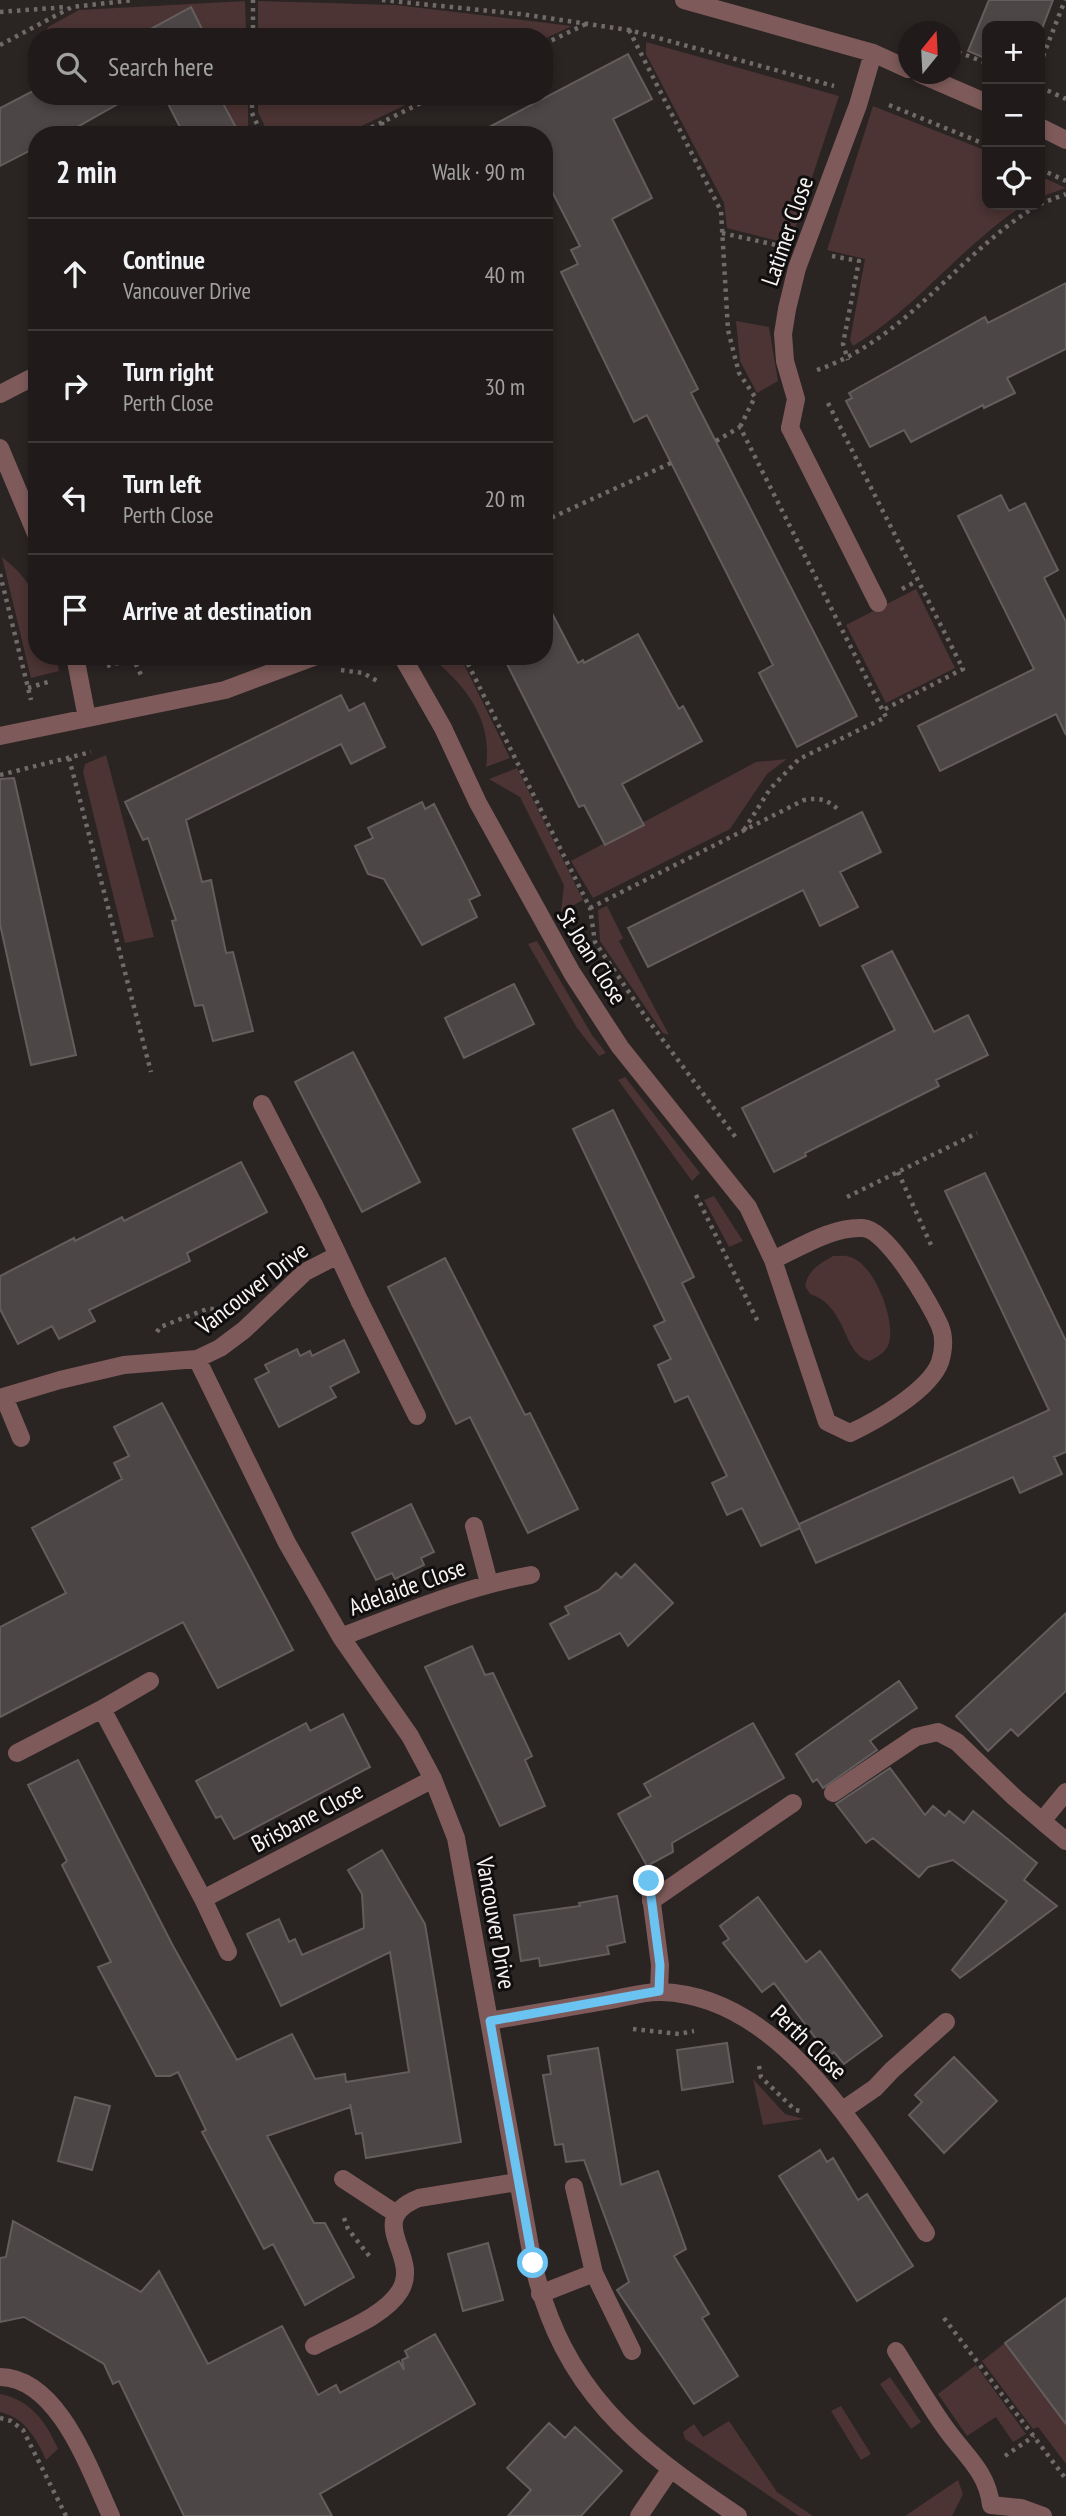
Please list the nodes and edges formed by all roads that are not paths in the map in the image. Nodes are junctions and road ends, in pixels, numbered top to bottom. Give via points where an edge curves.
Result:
1 (684, 0) edge
2 (873, 53) junction
3 (898, 64) edge
4 (943, 84) edge
5 (982, 101) edge
6 (1045, 130) edge
7 (1066, 140) edge
8 (28, 380) edge
9 (0, 394) edge
10 (0, 449) edge
11 (28, 515) edge
12 (878, 603) dead end
13 (77, 665) edge
14 (292, 665) edge
15 (407, 665) edge
16 (87, 718) junction
17 (0, 736) edge
18 (262, 1104) dead end
19 (338, 1255) junction
20 (773, 1259) junction
21 (197, 1359) junction
22 (2, 1398) edge
23 (417, 1416) dead end
24 (21, 1438) dead end
25 (474, 1526) dead end
26 (531, 1575) dead end
27 (489, 1583) junction
28 (341, 1637) junction
29 (150, 1681) dead end
30 (102, 1709) junction
31 (17, 1753) dead end
32 (433, 1779) junction
33 (1066, 1792) edge
34 (833, 1793) dead end
35 (793, 1803) dead end
36 (1042, 1821) junction
37 (1066, 1841) edge
38 (649, 1881) dead end
39 (203, 1899) junction
40 (651, 1900) junction
41 (228, 1952) dead end
42 (659, 1991) junction
43 (490, 2021) junction
44 (946, 2022) dead end
45 (842, 2110) junction
46 (343, 2179) dead end
47 (517, 2182) junction
48 (574, 2187) dead end
49 (395, 2213) junction
50 (926, 2234) dead end
51 (594, 2273) junction
52 (540, 2294) junction
53 (314, 2346) dead end
54 (632, 2351) dead end
55 (896, 2351) dead end
56 (0, 2377) edge
57 (670, 2470) junction
58 (988, 2511) edge
59 (111, 2516) edge
60 (639, 2516) edge
61 (738, 2516) edge
62 (1043, 2516) edge

1 - 2 street
2 - 3 street
2 - 12 street, Latimer Close via 797,268 783,334 796,399 790,428
4 - 5 street
6 - 7 street
8 - 9 street
10 - 11 street
13 - 16 street
14 - 16 street via 225,690
15 - 20 street, St Joan Close via 572,973 620,1047 748,1207
16 - 17 street
18 - 19 street, Vancouver Drive
19 - 21 street, Vancouver Drive via 305,1272 220,1348
19 - 23 street, Vancouver Drive
20 - 20 street, St Joan Close via 835,1232 864,1227 880,1234 939,1325 944,1345 930,1380 873,1422 850,1433 827,1422
21 - 22 street, Vancouver Drive via 141,1364 60,1380
21 - 28 street, Vancouver Drive via 287,1543
22 - 24 street
25 - 27 street, Adelaide Close
26 - 27 street, Adelaide Close
27 - 28 street, Adelaide Close
28 - 32 street, Vancouver Drive via 410,1736
29 - 30 street
30 - 31 street
30 - 39 street
32 - 39 street, Brisbane Close
32 - 43 street, Vancouver Drive via 456,1838
33 - 36 street
34 - 36 street via 916,1737 938,1732 957,1742
35 - 40 street
36 - 37 street
38 - 40 street
39 - 41 street
40 - 42 street
42 - 43 street, Perth Close
42 - 45 street, Perth Close via 688,1993 751,2020
43 - 47 street, Vancouver Drive
44 - 45 street, Perth Close via 875,2088
45 - 50 street, Perth Close
46 - 49 street
47 - 49 street via 419,2198
47 - 52 street, Vancouver Drive
48 - 51 street
49 - 53 street via 393,2226 404,2260 402,2289 382,2309
51 - 52 street
51 - 54 street
52 - 57 street, Vancouver Drive via 564,2353 601,2406
55 - 58 street via 946,2428 982,2472 989,2488
56 - 59 street via 29,2384 63,2418
57 - 60 street
57 - 61 street, Vancouver Drive
58 - 62 street via 1021,2508

